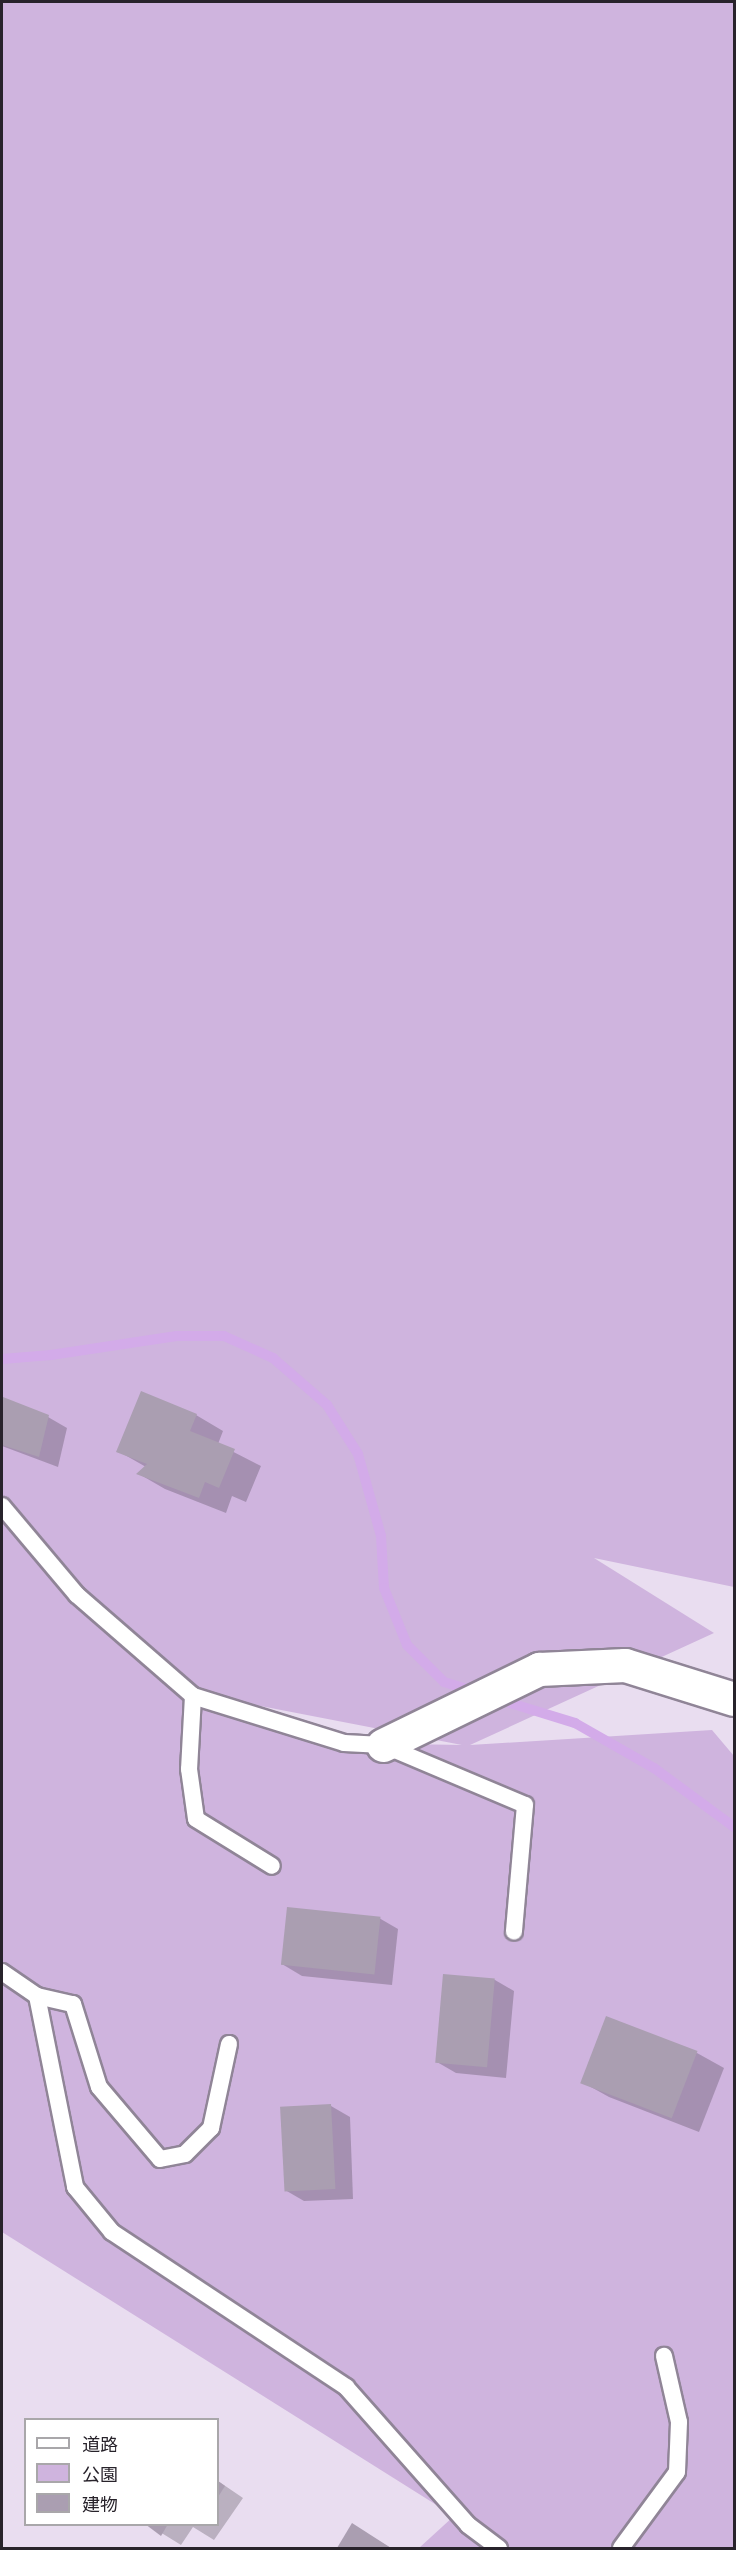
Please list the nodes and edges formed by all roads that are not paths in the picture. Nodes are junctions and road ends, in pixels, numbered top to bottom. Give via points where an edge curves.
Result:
1 (2, 1506) edge
2 (193, 1696) junction
3 (735, 1699) edge
4 (383, 1745) junction
5 (272, 1866) dead end
6 (514, 1932) dead end
7 (2, 1972) edge
8 (37, 1996) junction
9 (229, 2044) dead end
10 (664, 2356) dead end
11 (499, 2548) edge
12 (621, 2548) edge

1 - 2 lane via 77,1595
2 - 4 lane via 344,1743
2 - 5 lane via 189,1769 196,1819
3 - 4 street via 625,1665 539,1669
4 - 6 lane via 525,1804
7 - 8 lane
8 - 9 lane via 74,2004 99,2087 160,2159 185,2154 211,2128
8 - 11 lane via 75,2187 112,2232 346,2387 468,2524
10 - 12 lane via 679,2422 677,2472

